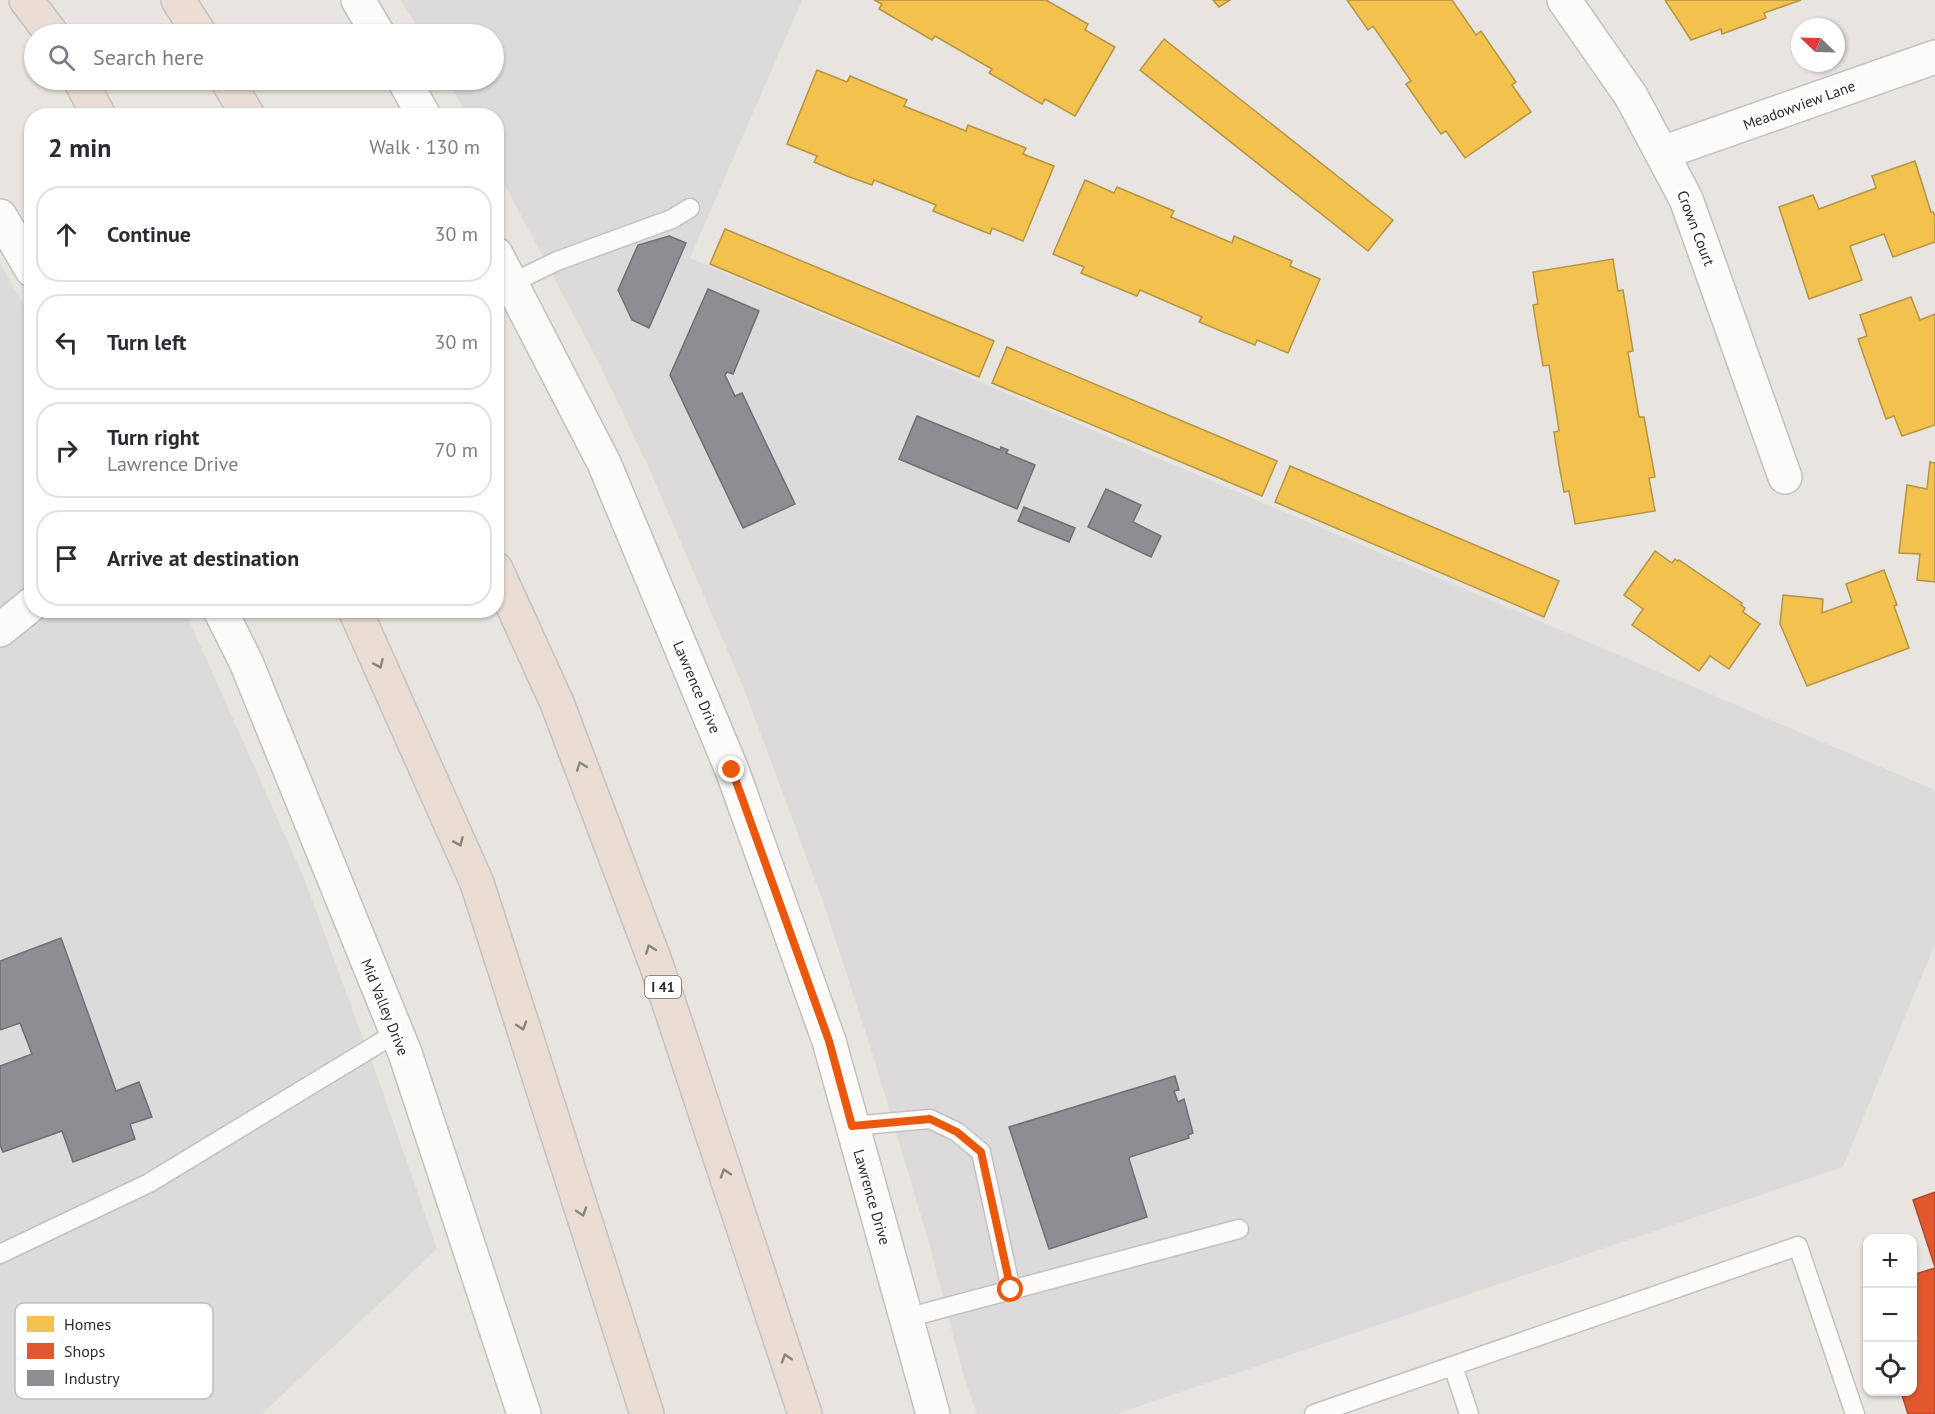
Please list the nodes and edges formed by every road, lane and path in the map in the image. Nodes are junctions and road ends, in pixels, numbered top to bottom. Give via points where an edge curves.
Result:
1 (26, 0) edge
2 (178, 0) edge
3 (358, 0) edge
4 (1564, 0) edge
5 (44, 24) edge
6 (194, 24) edge
7 (372, 24) edge
8 (1935, 57) edge
9 (85, 90) edge
10 (233, 90) edge
11 (410, 90) edge
12 (95, 108) edge
13 (243, 108) edge
14 (420, 108) edge
15 (1662, 153) junction
16 (690, 208) dead end
17 (0, 216) edge
18 (24, 256) edge
19 (504, 268) edge
20 (512, 283) junction
21 (1785, 477) dead end
22 (504, 587) edge
23 (224, 618) edge
24 (359, 618) edge
25 (396, 1033) junction
26 (852, 1126) junction
27 (1239, 1229) dead end
28 (0, 1254) edge
29 (1011, 1290) junction
30 (906, 1318) junction
31 (1453, 1366) junction
32 (524, 1414) edge
33 (647, 1414) edge
34 (805, 1414) edge
35 (933, 1414) edge
36 (1314, 1414) edge
37 (1469, 1414) edge
38 (1855, 1414) edge

1 - 5 highway
2 - 6 highway
3 - 7 street
4 - 15 street, Crown Court via 1631,96
8 - 15 street, Meadowview Lane
9 - 12 highway
10 - 13 highway
11 - 14 street
15 - 21 street, Crown Court via 1686,198
16 - 20 lane via 672,219 557,261
17 - 18 street
19 - 20 street, Lawrence Drive
20 - 26 street, Lawrence Drive via 603,463 732,770 829,1041
34 -> 22 highway, I 41 via 656,964 557,703
23 - 25 street, Mid Valley Drive via 246,662
24 -> 33 highway via 477,883
25 - 28 lane via 149,1183
25 - 32 street, Mid Valley Drive
26 - 29 lane via 930,1119 957,1132 981,1152
26 - 30 street, Lawrence Drive
27 - 29 lane
29 - 30 lane
30 - 35 street, Lawrence Drive
31 - 36 lane
31 - 37 lane
31 - 38 lane via 1798,1246

